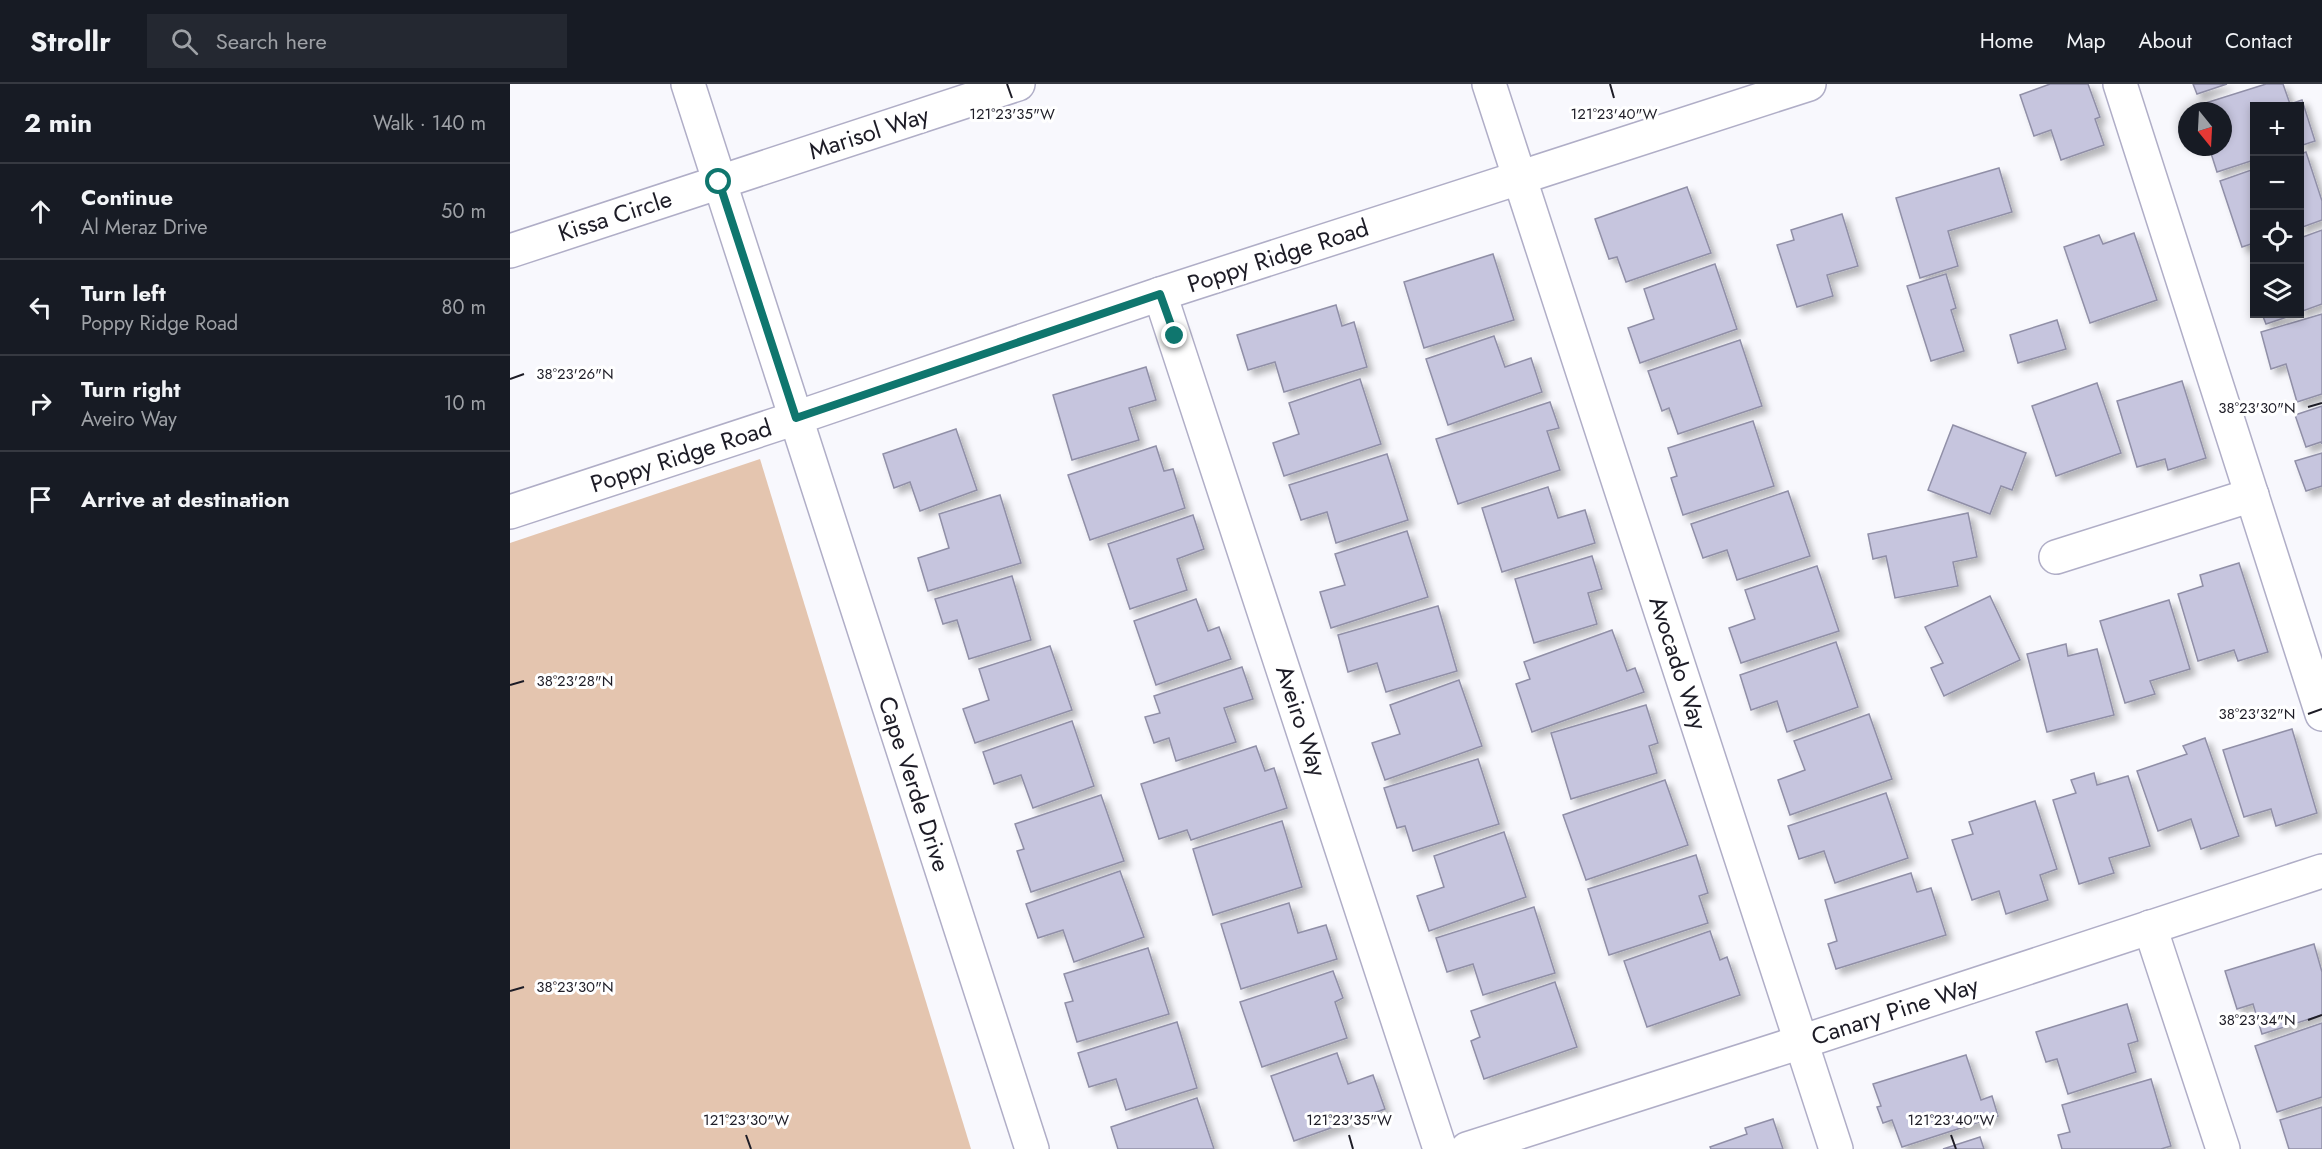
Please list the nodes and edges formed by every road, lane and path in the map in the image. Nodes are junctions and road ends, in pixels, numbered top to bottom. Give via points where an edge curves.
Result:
1 (688, 84) edge
2 (1018, 84) edge
3 (1489, 84) edge
4 (1809, 84) edge
5 (2120, 84) edge
6 (1520, 177) junction
7 (719, 182) junction
8 (510, 251) edge
9 (1160, 294) junction
10 (796, 418) junction
11 (2252, 495) junction
12 (510, 512) edge
13 (2056, 557) dead end
14 (2322, 714) edge
15 (2322, 871) edge
16 (2150, 927) junction
17 (1802, 1042) junction
18 (1032, 1149) edge
19 (1440, 1149) edge
20 (1467, 1149) edge
21 (1836, 1149) edge
22 (2223, 1149) edge

1 - 7 street, Cape Verde Drive
2 - 7 street, Marisol Way
3 - 6 street, Avocado Way
4 - 6 street, Poppy Ridge Road
5 - 11 street
6 - 9 street, Poppy Ridge Road
6 - 17 street, Avocado Way
7 - 8 street, Kissa Circle
7 - 10 street, Cape Verde Drive
9 - 10 street, Poppy Ridge Road
9 - 19 street, Aveiro Way
10 - 12 street, Poppy Ridge Road
10 - 18 street, Cape Verde Drive
11 - 13 street
11 - 14 street
15 - 16 street, Canary Pine Way
16 - 17 street, Canary Pine Way
16 - 22 street
17 - 20 street, Canary Pine Way
17 - 21 street, Avocado Way

